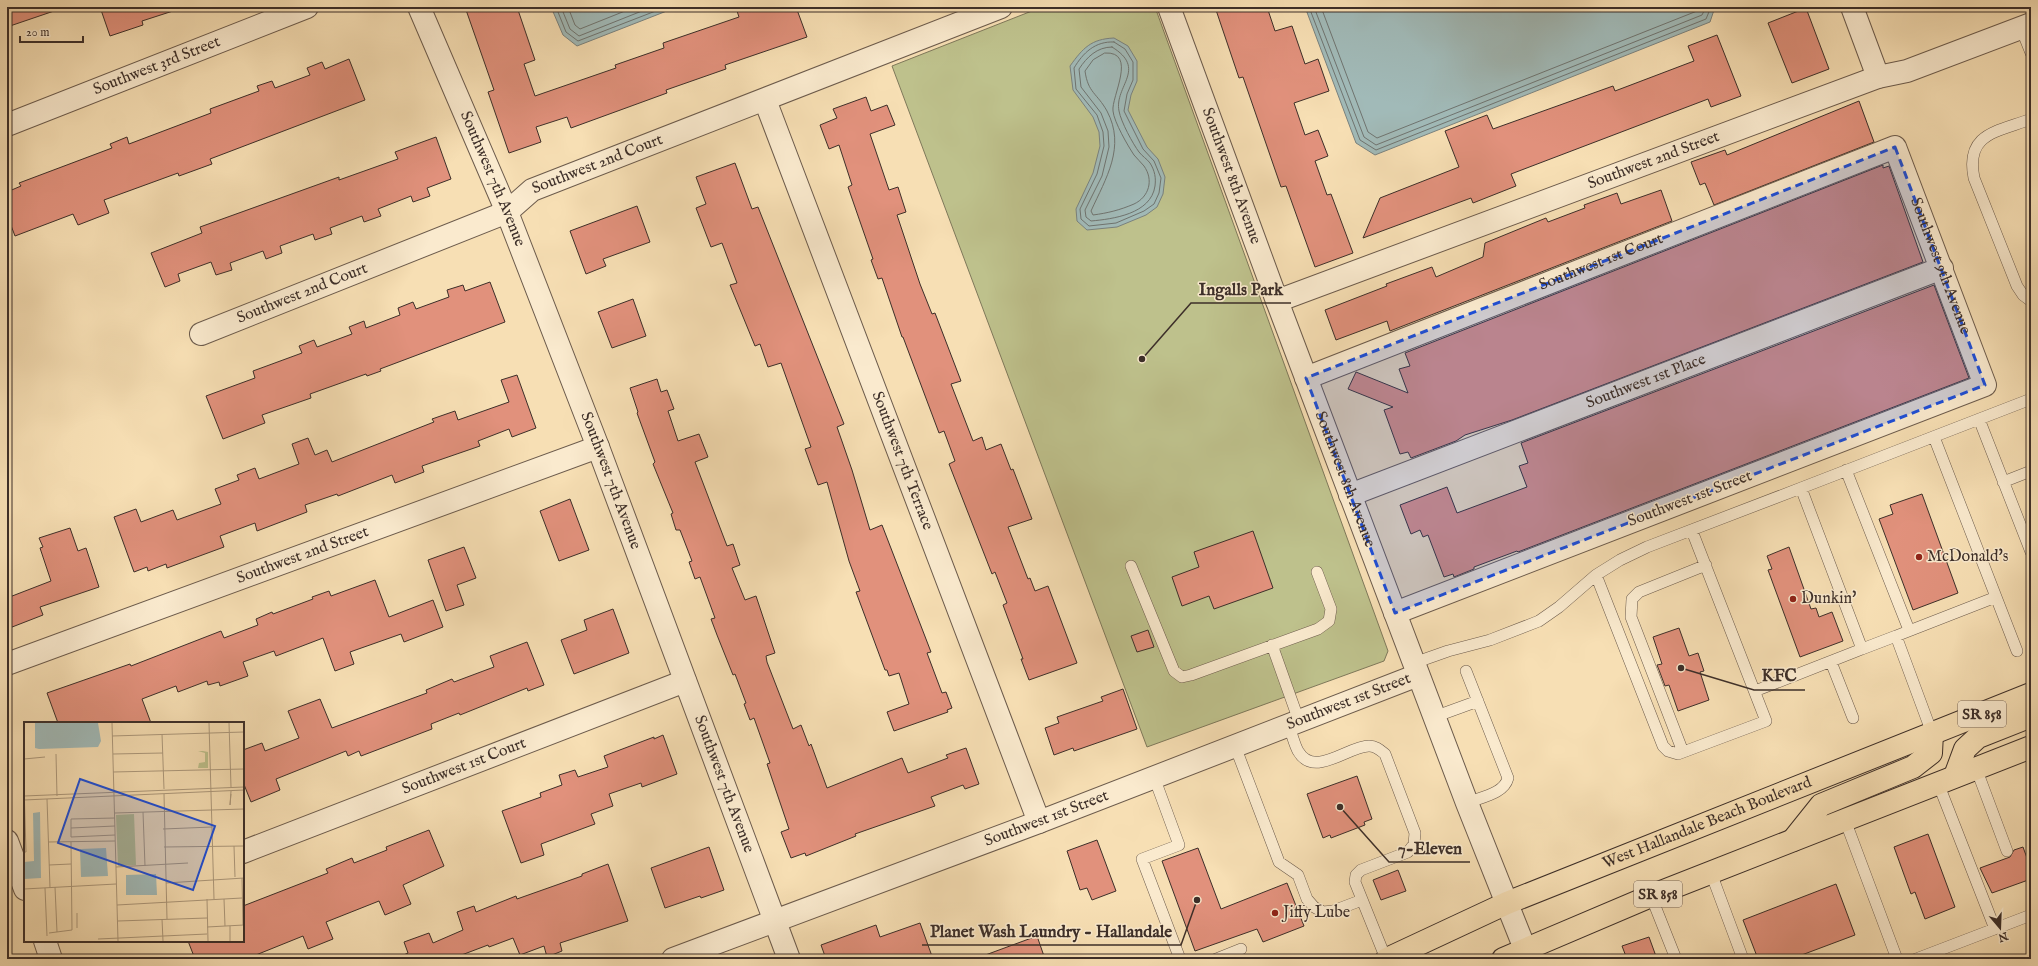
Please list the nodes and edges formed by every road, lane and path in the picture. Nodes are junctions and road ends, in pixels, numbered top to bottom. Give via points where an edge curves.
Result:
1 (307, 7) edge
2 (419, 7) edge
3 (1001, 7) edge
4 (1169, 7) edge
5 (1852, 7) edge
6 (2026, 26) edge
7 (2031, 53) edge
8 (1878, 77) junction
9 (765, 100) junction
10 (2031, 119) edge
11 (7, 125) edge
12 (1895, 147) joint
13 (507, 212) junction
14 (1942, 268) junction
15 (1277, 301) junction
16 (2031, 301) edge
17 (201, 334) dead end
18 (1306, 378) junction
19 (1986, 385) joint
20 (2031, 399) edge
21 (1979, 419) junction
22 (1934, 437) junction
23 (598, 447) junction
24 (1846, 470) junction
25 (2031, 471) edge
26 (2003, 482) junction
27 (1801, 488) junction
28 (1350, 495) junction
29 (1692, 531) junction
30 (2028, 535) edge
31 (2031, 552) edge
32 (1706, 565) junction
33 (1131, 566) dead end
34 (1317, 572) dead end
35 (1596, 575) junction
36 (1996, 597) junction
37 (1395, 613) junction
38 (1909, 630) junction
39 (1896, 636) junction
40 (1272, 645) junction
41 (1862, 650) junction
42 (2017, 651) dead end
43 (1831, 662) junction
44 (7, 664) edge
45 (1416, 669) junction
46 (1466, 671) dead end
47 (686, 681) junction
48 (1755, 691) junction
49 (2031, 694) edge
50 (1478, 701) junction
51 (2031, 716) edge
52 (1434, 718) junction
53 (1853, 718) dead end
54 (1294, 723) junction
55 (1932, 733) junction
56 (1235, 746) junction
57 (2031, 747) edge
58 (1680, 753) junction
59 (1976, 768) junction
60 (1154, 777) junction
61 (1947, 780) junction
62 (1466, 803) junction
63 (1845, 820) junction
64 (1039, 822) junction
65 (7, 841) edge
66 (1792, 841) junction
67 (2007, 851) dead end
68 (244, 852) edge
69 (1711, 873) junction
70 (24, 886) edge
71 (1651, 896) junction
72 (1362, 900) junction
73 (1507, 903) junction
74 (2031, 915) edge
75 (775, 920) junction
76 (1995, 929) junction
77 (44, 942) edge
78 (1241, 949) dead end
79 (1527, 954) edge
80 (51, 959) edge
81 (673, 959) edge
82 (788, 959) edge
83 (1180, 959) edge
84 (1216, 959) edge
85 (1386, 959) edge
86 (1503, 959) edge
87 (1676, 959) edge
88 (1743, 959) edge
89 (1897, 959) edge
90 (1916, 959) edge

1 - 11 street, Southwest 3rd Street
2 - 13 street, Southwest 7th Avenue
3 - 9 street, Southwest 2nd Court
4 - 15 street, Southwest 8th Avenue
5 - 8 street
6 - 7 lane
6 - 8 street, Southwest 2nd Street via 1907,71
8 - 15 street, Southwest 2nd Street
9 - 13 street, Southwest 2nd Court via 532,190
9 - 64 street, Southwest 7th Terrace
10 - 16 lane via 1984,138 1977,145 1972,167 1974,178 2018,286
12 - 14 street, Southwest 9th Avenue
12 - 18 street, Southwest 1st Court
13 - 17 street, Southwest 2nd Court
13 - 23 street, Southwest 7th Avenue
14 - 19 street, Southwest 9th Avenue
14 - 28 street, Southwest 1st Place
15 - 18 street, Southwest 8th Avenue
18 - 28 street, Southwest 8th Avenue
19 - 37 street, Southwest 1st Street
20 - 21 lane
21 - 22 lane
21 - 26 lane
22 - 24 lane
22 - 36 lane
23 - 44 street, Southwest 2nd Street
23 - 47 street, Southwest 7th Avenue
24 - 27 lane
24 - 38 lane
25 - 26 lane
26 - 30 lane
27 - 29 lane
27 - 41 lane
28 - 37 street, Southwest 8th Avenue
29 - 32 lane
29 - 35 lane via 1647,547
30 - 31 lane
32 - 48 lane
32 - 58 lane via 1639,592 1632,599 1631,617
33 - 40 lane via 1174,671 1182,677
34 - 40 lane via 1331,609 1329,621 1318,629
35 - 45 lane via 1539,621 1490,640 1448,651
35 - 58 lane via 1663,746 1668,752
36 - 38 lane
36 - 42 lane
37 - 45 street, Southwest 8th Avenue
38 - 39 lane
39 - 41 lane
39 - 55 lane
40 - 54 lane
41 - 43 lane
43 - 48 lane
43 - 53 lane
45 - 52 street, Southwest 8th Avenue
45 - 54 street, Southwest 1st Street
46 - 50 lane
47 - 68 street, Southwest 1st Court
47 - 75 street, Southwest 7th Avenue
48 - 58 lane via 1766,721
49 - 55 main road, West Hallandale Beach Boulevard / SR 858
50 - 52 lane
50 - 62 lane via 1508,778 1502,790
51 - 61 main road via 1978,737 1965,749
52 - 62 street, Southwest 8th Avenue
54 - 56 street, Southwest 1st Street
54 - 72 lane via 1298,752 1305,760 1315,763 1326,761 1368,746 1378,748 1385,754 1415,833 1414,844 1408,852 1361,870 1356,875 1355,882
55 - 66 main road via 1931,753 1913,767 1821,805
55 - 73 main road, West Hallandale Beach Boulevard / SR 858
56 - 60 street, Southwest 1st Street
56 - 72 lane via 1279,862 1298,875 1307,899 1314,908 1323,912 1333,911
57 - 59 main road, SR 858
59 - 61 main road, SR 858
59 - 67 lane
60 - 64 street, Southwest 1st Street
60 - 83 lane via 1179,845 1142,859
61 - 63 main road, SR 858
61 - 76 lane
62 - 73 street, Southwest 8th Avenue
63 - 66 main road, SR 858
63 - 89 lane
64 - 75 street, Southwest 1st Street
65 - 70 street
66 - 69 main road, SR 858
69 - 71 main road, SR 858
69 - 88 lane
71 - 79 main road, SR 858
71 - 87 lane
72 - 85 lane
73 - 79 street, Southwest 8th Avenue
73 - 85 main road, West Hallandale Beach Boulevard / SR 858
74 - 76 lane
75 - 81 street, Southwest 1st Street
75 - 82 street, Southwest 7th Avenue
76 - 90 lane
77 - 80 street
78 - 84 lane
79 - 86 main road, SR 858

